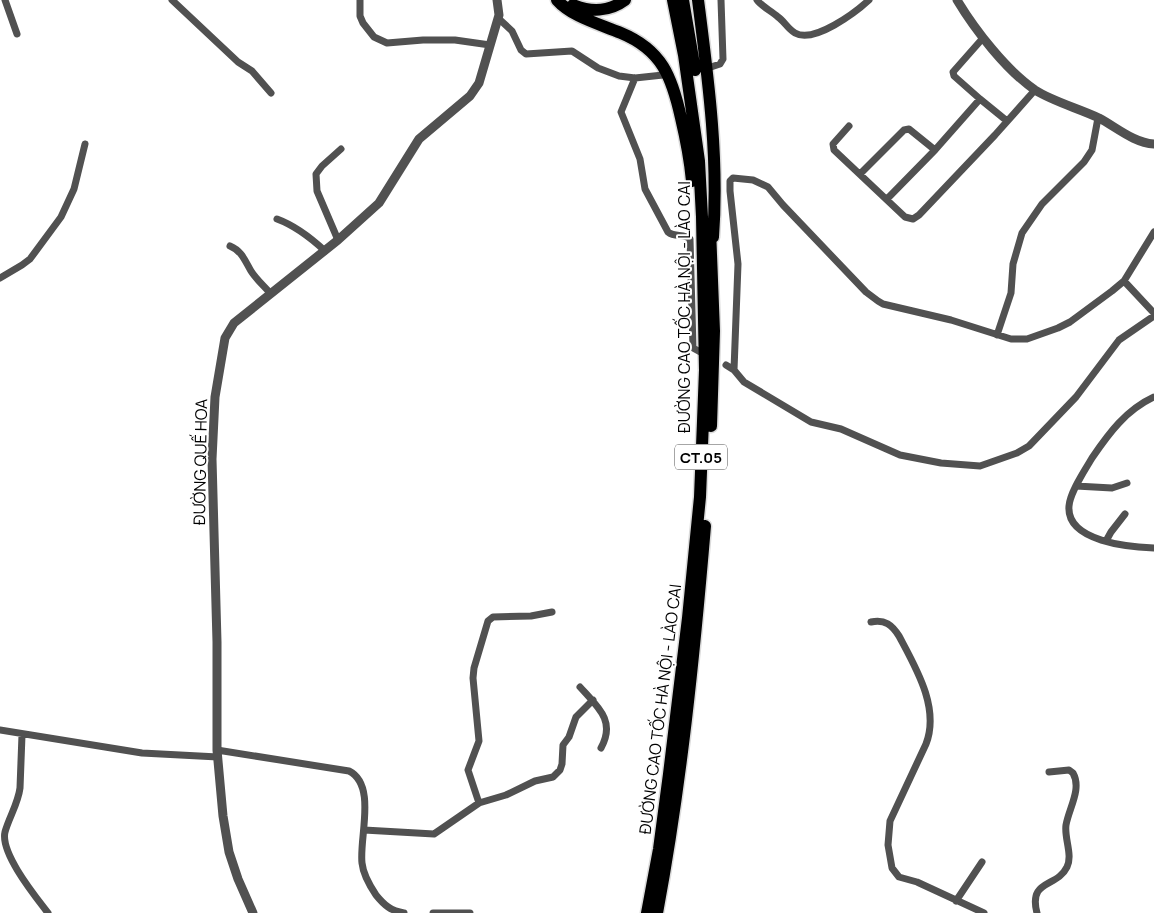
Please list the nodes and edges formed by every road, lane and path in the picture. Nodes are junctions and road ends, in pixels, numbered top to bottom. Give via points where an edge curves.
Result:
1 (5, 0) edge
2 (172, 0) edge
3 (360, 0) edge
4 (497, 0) edge
5 (557, 0) edge
6 (565, 0) edge
7 (625, 0) edge
8 (673, 0) edge
9 (683, 0) edge
10 (698, 0) edge
11 (721, 0) edge
12 (758, 0) edge
13 (869, 0) edge
14 (957, 0) edge
15 (498, 18) junction
16 (17, 34) dead end
17 (983, 38) junction
18 (490, 45) junction
19 (711, 67) dead end
20 (663, 74) dead end
21 (635, 78) junction
22 (1035, 90) junction
23 (271, 93) dead end
24 (980, 99) junction
25 (1098, 118) junction
26 (1008, 121) junction
27 (849, 126) dead end
28 (85, 144) dead end
29 (1154, 144) edge
30 (341, 149) dead end
31 (935, 150) junction
32 (860, 174) junction
33 (887, 199) junction
34 (276, 219) dead end
35 (1154, 232) edge
36 (338, 240) junction
37 (230, 246) dead end
38 (325, 251) junction
39 (712, 252) junction
40 (0, 278) edge
41 (1124, 280) junction
42 (270, 293) junction
43 (1154, 314) edge
44 (704, 315) junction
45 (997, 335) junction
46 (704, 354) dead end
47 (726, 366) dead end
48 (734, 370) junction
49 (1154, 397) edge
50 (1127, 483) dead end
51 (1076, 486) junction
52 (1125, 514) dead end
53 (1106, 541) junction
54 (1154, 548) edge
55 (552, 612) dead end
56 (871, 622) dead end
57 (580, 687) dead end
58 (593, 700) junction
59 (0, 730) edge
60 (22, 735) junction
61 (600, 748) dead end
62 (217, 753) junction
63 (1049, 772) dead end
64 (479, 802) junction
65 (364, 830) junction
66 (982, 862) dead end
67 (956, 901) junction
68 (48, 913) edge
69 (253, 913) edge
70 (404, 913) edge
71 (433, 913) edge
72 (470, 913) edge
73 (647, 913) edge
74 (657, 913) edge
75 (984, 913) edge
76 (1037, 913) edge

1 - 16 street
2 - 23 street via 238,62 252,71
3 - 18 street via 363,23 374,37 387,43 455,40
4 - 15 street, ĐƯỜNG QUẾ HOA
5 - 44 highway via 572,12 636,40 655,55 668,73 678,100 690,166 696,260
6 - 7 highway via 574,6 599,10
8 - 44 highway, ĐƯỜNG CAO TỐC HÀ NỘI - LÀO CAI / CT.05 via 699,161
9 - 39 highway, ĐƯỜNG CAO TỐC HÀ NỘI - LÀO CAI / CT.05 via 707,159
10 - 39 highway via 715,180
11 - 19 street via 723,59
12 - 13 street via 793,32 802,35 839,23
14 - 17 street
15 - 18 street, ĐƯỜNG QUẾ HOA
15 - 21 street via 512,31 526,54 572,51 609,72
17 - 22 street
17 - 24 street via 953,72
18 - 36 street, ĐƯỜNG QUẾ HOA via 479,83 470,96 418,139 379,203
20 - 21 street
21 - 46 street via 621,112 640,159 645,189 668,232 690,239 693,348
22 - 25 street
22 - 26 street
24 - 26 street
24 - 31 street
25 - 29 street via 1140,141
25 - 45 street via 1092,150 1042,204 1022,233 1013,264 1011,293
26 - 33 street via 913,219 905,217
27 - 32 street via 832,147
28 - 40 street via 74,189 57,223 27,262
30 - 36 street via 316,174 317,191
31 - 32 street via 909,129 904,130
31 - 33 street
32 - 33 street
34 - 38 street via 309,236
35 - 41 street
36 - 38 street, ĐƯỜNG QUẾ HOA
37 - 42 street via 245,259
38 - 42 street, ĐƯỜNG QUẾ HOA
39 - 74 highway, ĐƯỜNG CAO TỐC HÀ NỘI - LÀO CAI / CT.05 via 714,340 708,497 680,767
41 - 43 street
41 - 45 street via 1092,307 1058,328 1022,340
42 - 62 street, ĐƯỜNG QUẾ HOA via 229,330 215,397 212,459
43 - 48 street via 1119,340 1076,397 1029,446 980,466 900,456 841,429 811,422 744,382
44 - 73 highway, ĐƯỜNG CAO TỐC HÀ NỘI - LÀO CAI / CT.05 via 705,370 698,516 669,774
45 - 48 street via 878,301 768,187 758,181 736,177 729,184 738,264
47 - 48 street
49 - 51 street via 1132,411 1111,431
50 - 51 street via 1112,488
51 - 53 street via 1069,506 1070,516 1088,535
52 - 53 street
53 - 54 street via 1122,546
55 - 64 street via 493,617 488,621 474,668 479,741 468,770
56 - 67 street via 885,622 895,629 926,693 931,720 930,735 890,821 888,846 892,868 900,877
57 - 58 street
58 - 61 street via 607,726 606,739
58 - 64 street via 576,717 570,737 563,745 562,764 557,774 506,795
59 - 60 street
60 - 62 street via 142,753
60 - 68 street via 20,788 5,833 5,846 22,879
62 - 65 street via 355,774 364,796
62 - 69 street, ĐƯỜNG QUẾ HOA via 229,852
63 - 76 street via 1069,770 1073,772 1076,783 1065,829 1068,864 1061,874 1036,893
64 - 65 street via 434,834
65 - 70 street via 362,863 374,891 390,909
66 - 67 street
67 - 75 street
71 - 72 street

